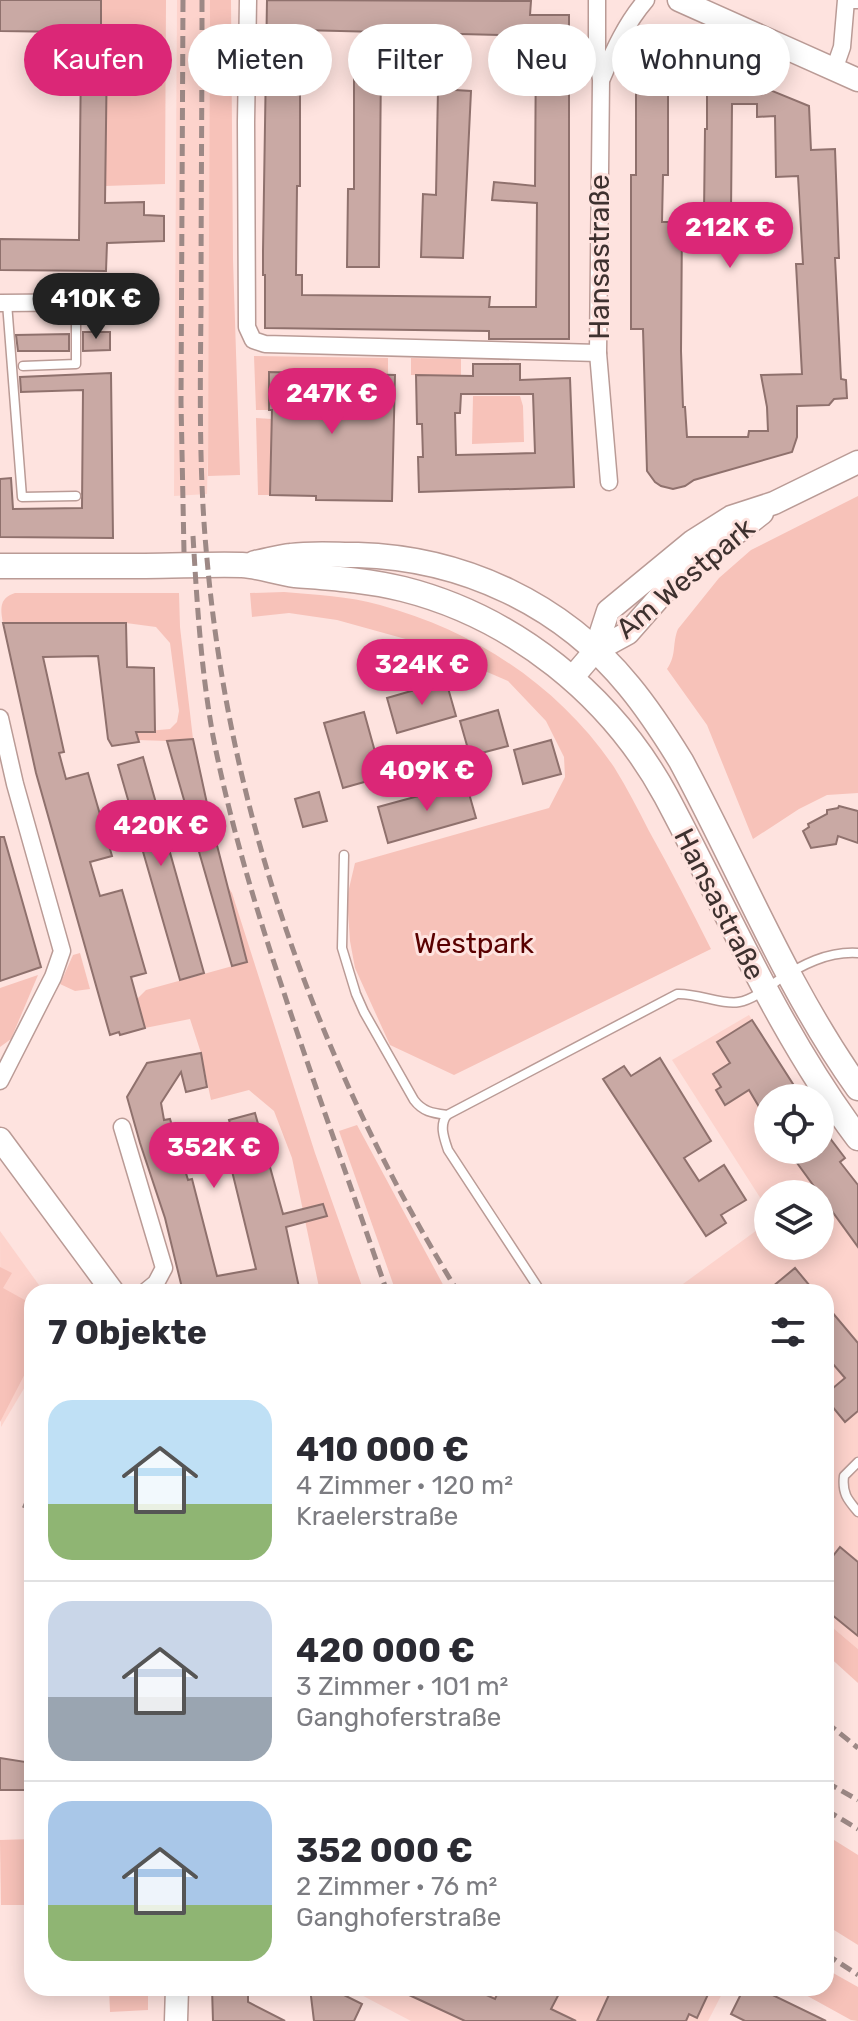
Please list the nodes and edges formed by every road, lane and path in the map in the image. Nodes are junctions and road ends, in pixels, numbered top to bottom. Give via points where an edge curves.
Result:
1 (248, 0) edge
2 (597, 0) edge
3 (646, 0) edge
4 (679, 0) edge
5 (850, 3) edge
6 (834, 70) junction
7 (601, 80) junction
8 (858, 80) edge
9 (4, 303) edge
10 (76, 303) junction
11 (150, 305) dead end
12 (598, 353) junction
13 (23, 366) dead end
14 (858, 462) edge
15 (609, 482) dead end
16 (76, 496) dead end
17 (245, 565) junction
18 (0, 566) edge
19 (595, 651) junction
20 (572, 678) junction
21 (0, 718) edge
22 (344, 855) dead end
23 (858, 953) edge
24 (788, 974) junction
25 (764, 990) junction
26 (0, 1081) edge
27 (858, 1088) edge
28 (447, 1115) junction
29 (122, 1127) dead end
30 (858, 1138) edge
31 (0, 1139) edge
32 (107, 1284) edge
33 (155, 1284) edge
34 (536, 1284) edge
35 (858, 1462) edge
36 (858, 1512) edge
37 (177, 1996) edge
38 (176, 2021) edge

1 - 12 street via 247,327 253,340
2 - 7 street, Hansastraße
3 - 7 street, Hansastraße
4 - 6 street
5 - 6 street
6 - 8 street
7 - 12 street, Hansastraße
9 - 10 street
9 - 16 lane via 22,497
10 - 11 street
10 - 13 lane via 76,364
12 - 15 street, Hansastraße
14 - 19 street, Am Westpark via 774,503 668,587 628,633
17 - 18 main road
17 - 19 main road, Hansastraße via 292,555 427,562 471,574 528,601
17 - 20 main road, Hansastraße via 375,583 432,598 518,639
19 - 20 street, Am Westpark
19 - 24 main road, Hansastraße via 627,684 673,748
20 - 25 main road, Hansastraße via 646,764
21 - 26 street via 62,951
22 - 28 lane via 342,948 356,994 420,1108
23 - 24 lane, Hansastraße via 819,959
24 - 25 lane
24 - 27 main road, Hansastraße
25 - 28 lane via 728,1003 677,994
25 - 30 main road, Hansastraße
28 - 34 lane via 443,1137 448,1150
29 - 33 street via 164,1268
31 - 32 street
35 - 36 lane via 844,1476 842,1489
37 - 38 street

